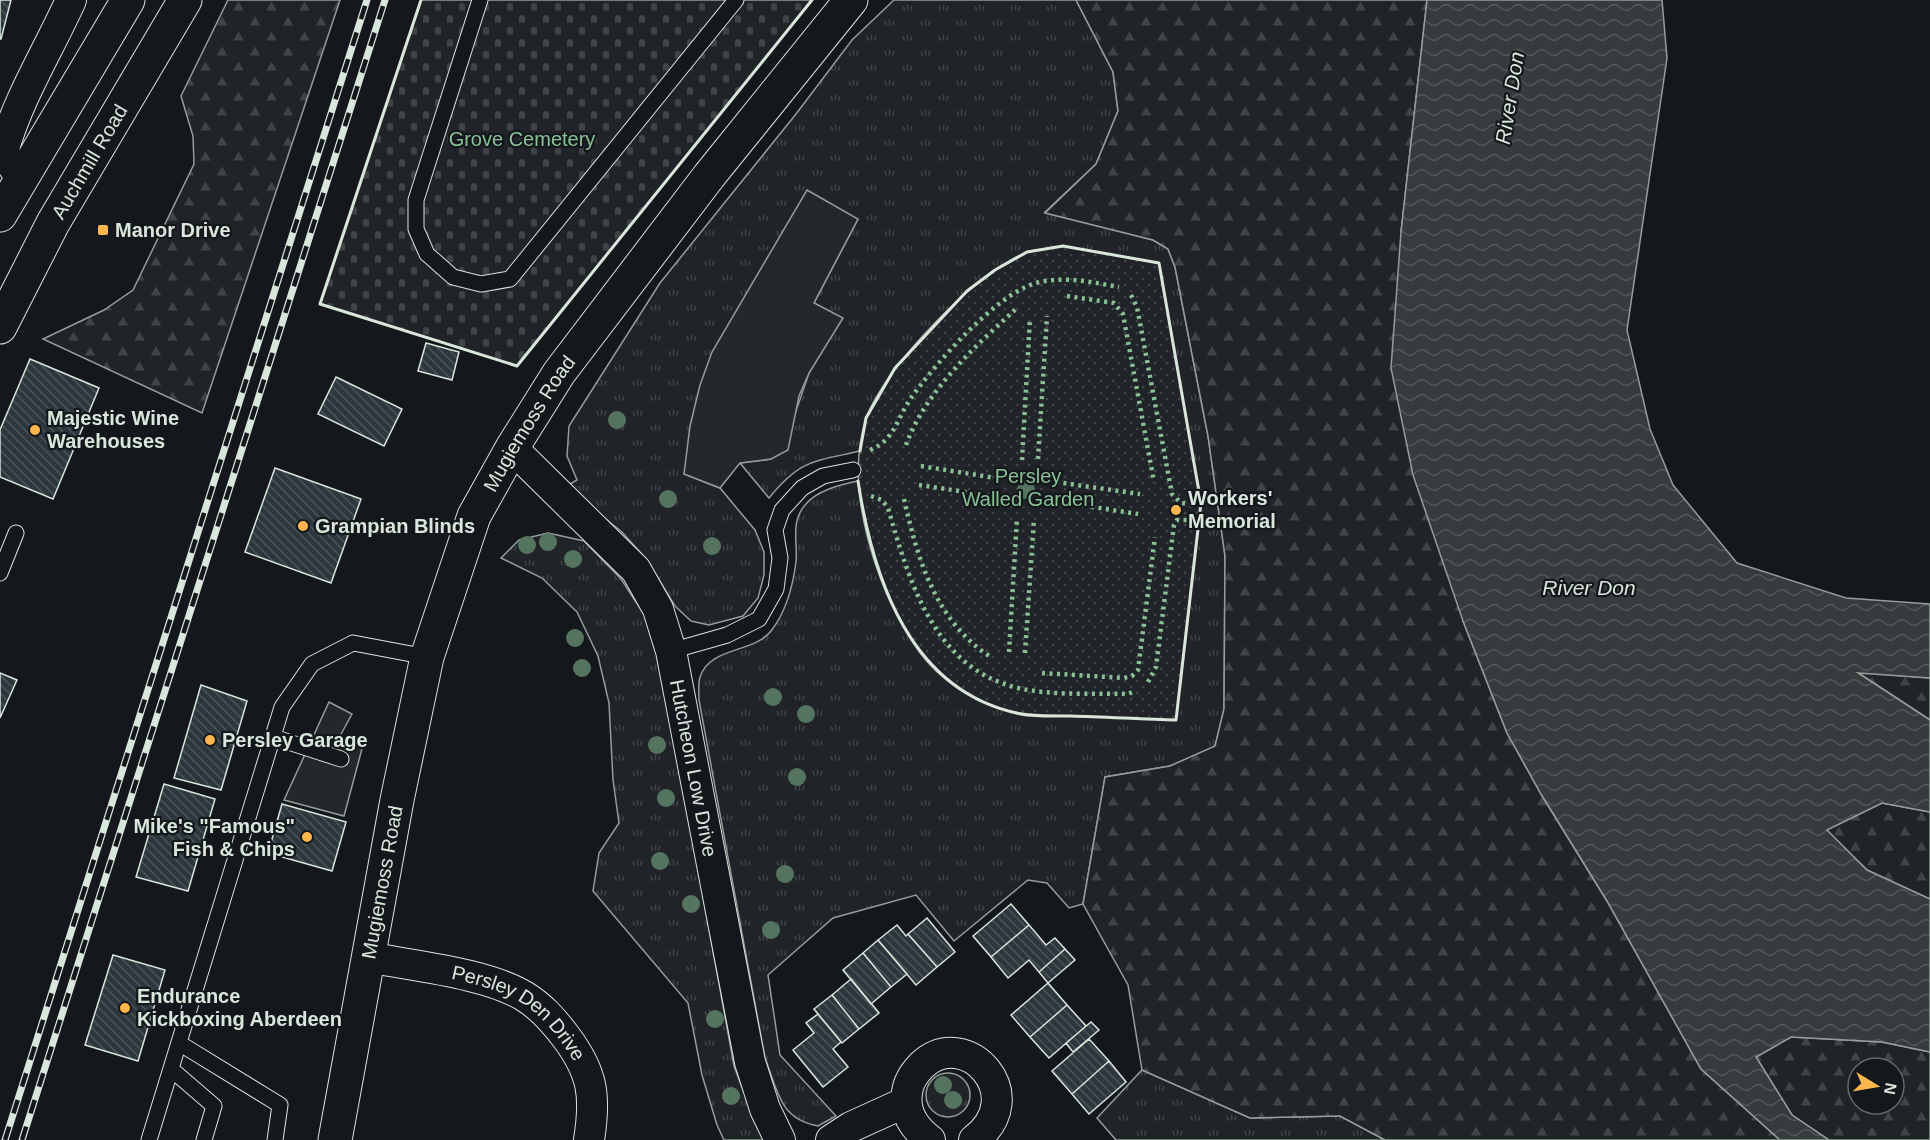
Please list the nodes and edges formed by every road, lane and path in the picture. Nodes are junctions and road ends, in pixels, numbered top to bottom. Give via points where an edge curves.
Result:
1 (72, 0) edge
2 (128, 0) edge
3 (185, 0) edge
4 (480, 0) edge
5 (736, 0) edge
6 (851, 0) edge
7 (21, 178) junction
8 (0, 215) edge
9 (0, 327) edge
10 (512, 448) junction
11 (853, 470) dead end
12 (16, 533) dead end
13 (0, 573) edge
14 (671, 651) junction
15 (427, 657) junction
16 (273, 737) junction
17 (341, 759) dead end
18 (368, 957) junction
19 (179, 1043) junction
20 (171, 1069) junction
21 (906, 1102) junction
22 (149, 1140) edge
23 (204, 1140) edge
24 (275, 1140) edge
25 (335, 1140) edge
26 (589, 1140) edge
27 (780, 1140) edge
28 (831, 1140) edge
29 (930, 1140) edge
30 (974, 1140) edge

1 - 7 street via 18,105 9,131 3,152
2 - 7 main road
3 - 9 main road, Auchmill Road via 53,223
4 - 5 lane via 416,200 416,228 427,254 453,277 481,284 510,279
6 - 10 main road, Mugiemoss Road via 709,176 559,373
7 - 8 main road
10 - 14 street, Hutcheon Low Drive via 636,570 658,609
10 - 15 main road, Mugiemoss Road via 474,516
11 - 14 lane via 823,476 802,488 782,510 776,530 780,558 776,588 759,619 727,635
12 - 13 lane
14 - 27 street, Hutcheon Low Drive via 750,1062
15 - 16 lane via 353,643 312,664 282,707
15 - 18 main road, Mugiemoss Road
16 - 17 lane
16 - 19 lane
18 - 25 main road, Mugiemoss Road
18 - 26 street, Persley Den Drive via 479,979 522,995 550,1016 582,1059 592,1087
19 - 20 lane
19 - 24 lane via 280,1105
20 - 22 lane
20 - 23 lane via 214,1106
21 - 28 street
21 - 29 street via 909,1118
21 - 30 street via 913,1074 924,1063 938,1056 967,1056 981,1064 997,1089 994,1119

